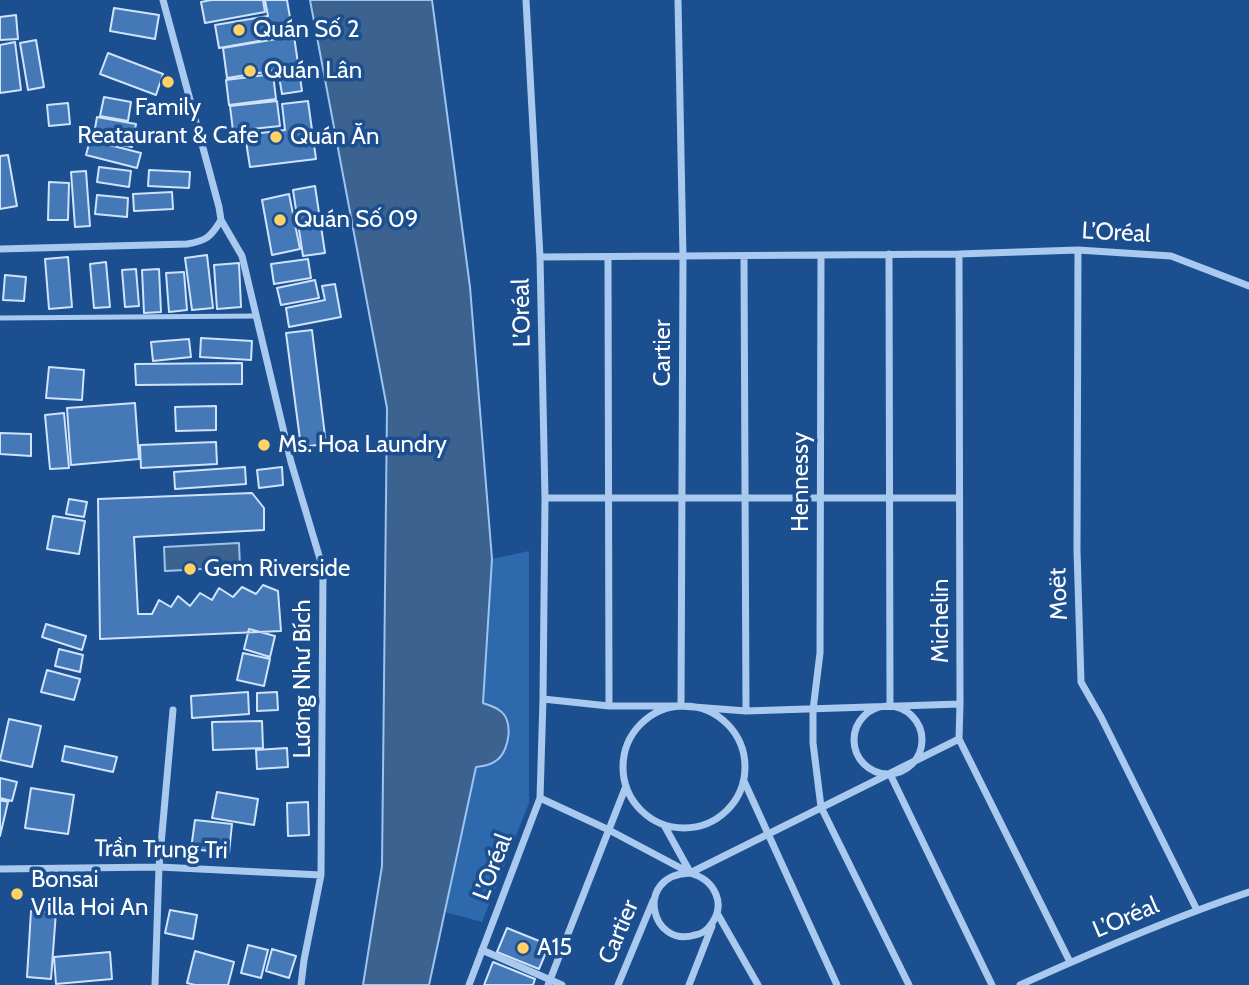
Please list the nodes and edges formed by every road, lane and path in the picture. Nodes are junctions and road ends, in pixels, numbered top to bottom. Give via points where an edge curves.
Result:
1 (163, 0) edge
2 (526, 0) edge
3 (678, 0) edge
4 (221, 220) junction
5 (0, 249) edge
6 (1078, 250) junction
7 (889, 254) junction
8 (960, 254) junction
9 (821, 255) junction
10 (744, 256) junction
11 (540, 257) junction
12 (683, 257) junction
13 (608, 258) junction
14 (1249, 286) edge
15 (256, 316) junction
16 (0, 318) edge
17 (545, 498) junction
18 (682, 498) junction
19 (745, 498) junction
20 (820, 498) junction
21 (889, 498) junction
22 (959, 498) junction
23 (610, 499) junction
24 (543, 699) junction
25 (960, 704) junction
26 (609, 706) junction
27 (681, 706) junction
28 (890, 706) junction
29 (173, 710) dead end
30 (813, 710) junction
31 (746, 711) junction
32 (958, 739) junction
33 (890, 774) junction
34 (744, 781) junction
35 (626, 786) junction
36 (540, 798) junction
37 (821, 807) junction
38 (664, 825) junction
39 (609, 830) junction
40 (768, 833) junction
41 (159, 867) junction
42 (0, 869) edge
43 (690, 873) junction
44 (321, 874) junction
45 (1249, 892) edge
46 (656, 894) junction
47 (1197, 910) junction
48 (717, 913) junction
49 (482, 950) junction
50 (1070, 962) junction
51 (549, 983) edge
52 (692, 984) edge
53 (155, 985) edge
54 (301, 985) edge
55 (468, 985) edge
56 (562, 985) edge
57 (618, 985) edge
58 (758, 985) edge
59 (837, 985) edge
60 (909, 985) edge
61 (992, 985) edge
62 (1020, 985) edge

1 - 4 street, Lương Như Bích
2 - 11 street
3 - 12 street, Cartier
4 - 5 street via 210,236 187,244
4 - 15 street, Lương Như Bích via 242,256
6 - 8 street, L’Oréal
6 - 14 street, L’Oréal via 1171,256
6 - 47 street, Moët via 1081,681
7 - 8 street, L’Oréal
7 - 9 street, L’Oréal
7 - 21 street
8 - 22 street, Michelin
9 - 10 street, L’Oréal
9 - 20 street, Hennessy
10 - 12 street, L’Oréal
10 - 19 street
11 - 13 street, L’Oréal
11 - 17 street, L’Oréal
12 - 13 street, L’Oréal
12 - 18 street, Cartier
13 - 23 street
15 - 16 lane
15 - 44 street, Lương Như Bích via 291,462 323,569
17 - 23 street
17 - 24 street, L’Oréal
18 - 19 street
18 - 23 street
18 - 27 street, Cartier
19 - 20 street
19 - 31 street
20 - 21 street
20 - 30 street, Hennessy via 820,653
21 - 22 street
21 - 28 street
22 - 25 street, Michelin
23 - 26 street
24 - 26 street
24 - 36 street, L’Oréal
25 - 30 street
25 - 32 street, Michelin
26 - 27 street
27 - 31 street
27 - 34 street via 700,708 731,728 741,744
27 - 35 street via 663,709 634,732 626,749
28 - 33 street via 910,715 921,734 918,756 911,765
28 - 33 street via 870,710 854,735 863,763
29 - 41 street
30 - 31 street
30 - 37 street, Hennessy
32 - 33 street
32 - 50 street, Michelin
33 - 37 street
33 - 61 street
34 - 38 street via 725,813 709,823 682,829
34 - 40 street
35 - 38 street via 634,803
35 - 39 street
36 - 39 street
36 - 49 street, L’Oréal
37 - 40 street
37 - 60 street
38 - 43 street
39 - 43 street
39 - 51 street
40 - 43 street
40 - 59 street
41 - 42 street, Trần Trung Tri
41 - 44 street, Trần Trung Tri
41 - 53 street
43 - 46 street via 669,877
43 - 48 street via 709,882 718,902
44 - 54 street, Lương Như Bích
45 - 47 street, L’Oréal
46 - 48 street via 654,905 661,925 679,936 700,934
46 - 57 street, Cartier
47 - 50 street, L’Oréal
48 - 52 street
48 - 58 street
49 - 51 street
49 - 55 street, L’Oréal
50 - 62 street, L’Oréal
51 - 56 street

